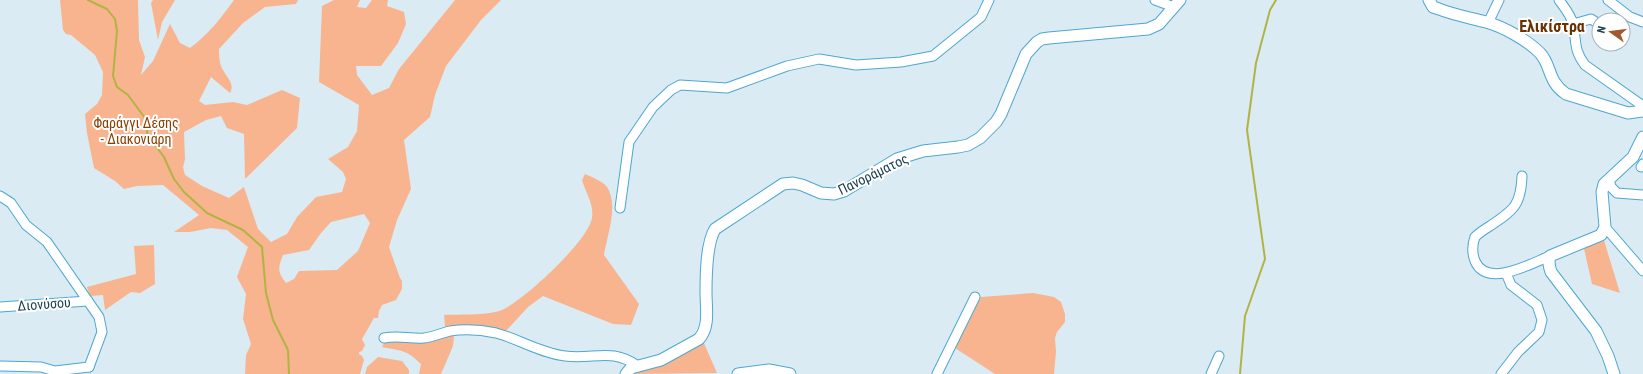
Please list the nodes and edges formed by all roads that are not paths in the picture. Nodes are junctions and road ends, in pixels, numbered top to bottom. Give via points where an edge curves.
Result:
1 (989, 0) edge
2 (1155, 0) edge
3 (1429, 0) edge
4 (1499, 0) edge
5 (1559, 0) edge
6 (1608, 0) edge
7 (1177, 4) edge
8 (1591, 19) edge
9 (1643, 22) edge
10 (1488, 23) junction
11 (1573, 24) junction
12 (1643, 106) edge
13 (1643, 111) edge
14 (1643, 137) edge
15 (1522, 176) dead end
16 (1610, 179) junction
17 (1643, 195) edge
18 (0, 196) edge
19 (620, 208) dead end
20 (1605, 227) junction
21 (1550, 256) junction
22 (1643, 271) edge
23 (1506, 274) junction
24 (975, 297) dead end
25 (88, 301) junction
26 (0, 307) edge
27 (384, 338) dead end
28 (1219, 356) dead end
29 (0, 366) edge
30 (638, 366) junction
31 (91, 371) edge
32 (626, 374) edge
33 (738, 374) edge
34 (790, 374) edge
35 (937, 374) edge
36 (1211, 374) edge
37 (1501, 374) edge
38 (1614, 374) edge

1 - 19 street via 981,17 933,56 901,62 856,65 819,58 787,66 727,88 680,85 671,90 653,107 629,142
2 - 7 street
3 - 10 main road via 1433,7 1439,10
4 - 10 street
5 - 11 street
6 - 9 street via 1630,17
7 - 30 main road, Πανοράματος via 1159,24 1148,29 1049,38 1037,42 1026,54 1005,107 996,122 984,135 968,144 923,151 897,159 844,191 827,194 787,182 765,195 712,234 703,334 699,339 661,360
8 - 11 street
10 - 13 main road via 1536,50 1546,62 1553,82 1566,94 1628,113
11 - 12 street via 1579,57 1586,65
14 - 16 main road via 1633,157
15 - 23 street via 1522,190 1518,202 1503,217 1478,234 1474,241 1473,256 1478,267 1486,272
16 - 17 street via 1611,187 1617,193
16 - 20 main road via 1604,184 1602,192
18 - 25 street via 11,203 26,225 47,242
20 - 21 main road via 1601,235
20 - 22 street
21 - 23 street
21 - 38 main road via 1548,265 1551,272 1596,332
23 - 37 street via 1511,285 1537,305 1542,320 1539,332 1518,352
24 - 35 street
25 - 26 street, Διονύσου
25 - 31 street via 99,317 102,332
27 - 30 street via 424,338 451,331 488,331 527,346 564,356 619,356
28 - 36 street
29 - 31 street
30 - 32 main road, Πανοράματος via 631,368
33 - 34 main road via 769,370

